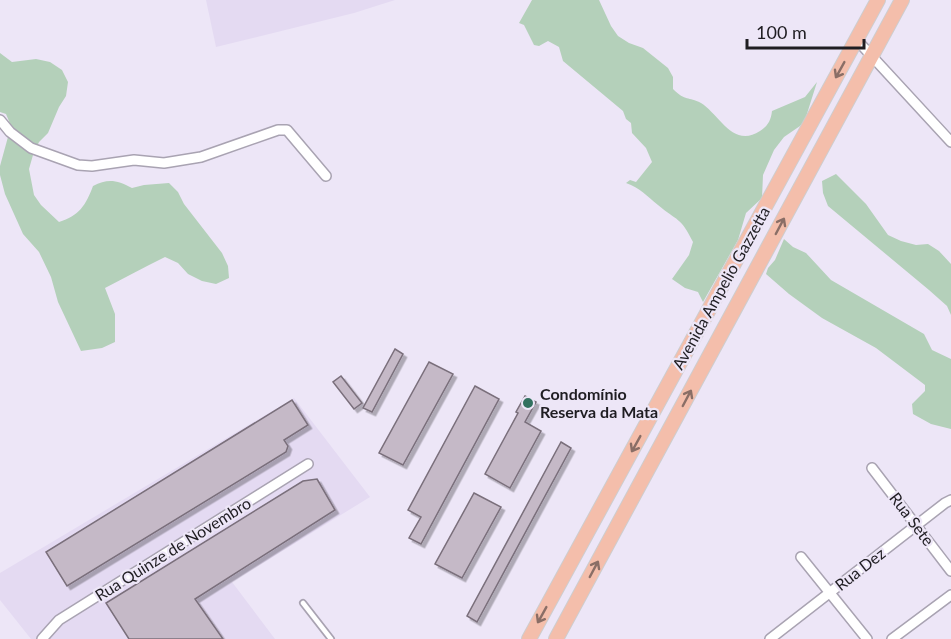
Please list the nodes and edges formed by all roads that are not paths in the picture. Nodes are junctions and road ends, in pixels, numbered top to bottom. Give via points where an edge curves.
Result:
1 (878, 0) edge
2 (902, 0) edge
3 (856, 39) junction
4 (872, 56) junction
5 (0, 120) edge
6 (951, 142) edge
7 (326, 176) dead end
8 (308, 465) dead end
9 (872, 468) dead end
10 (951, 500) edge
11 (917, 525) junction
12 (588, 531) junction
13 (607, 544) junction
14 (801, 556) dead end
15 (951, 571) edge
16 (830, 592) junction
17 (951, 595) edge
18 (303, 603) dead end
19 (42, 639) edge
20 (331, 639) edge
21 (529, 639) edge
22 (556, 639) edge
23 (770, 639) edge
24 (867, 639) edge
25 (892, 639) edge

1 - 3 main road, Avenida Ampelio Gazzetta
2 - 4 main road, Avenida Ampelio Gazzetta
3 - 4 street
3 -> 12 main road, Avenida Ampelio Gazzetta
4 - 6 street
13 -> 4 main road, Avenida Ampelio Gazzetta
5 - 7 street via 31,148 78,165 92,166 134,160 164,164 201,157 287,130
8 - 19 street, Rua Quinze de Novembro via 58,620
9 - 11 street, Rua Sete
10 - 11 street, Rua Dez
11 - 15 street, Rua Sete
11 - 16 street, Rua Dez
12 - 13 main road via 597,542
12 -> 21 main road, Avenida Ampelio Gazzetta
22 -> 13 main road, Avenida Ampelio Gazzetta
14 - 16 street
16 - 23 street, Rua Dez
16 - 24 street
17 - 25 street
18 - 20 lane

